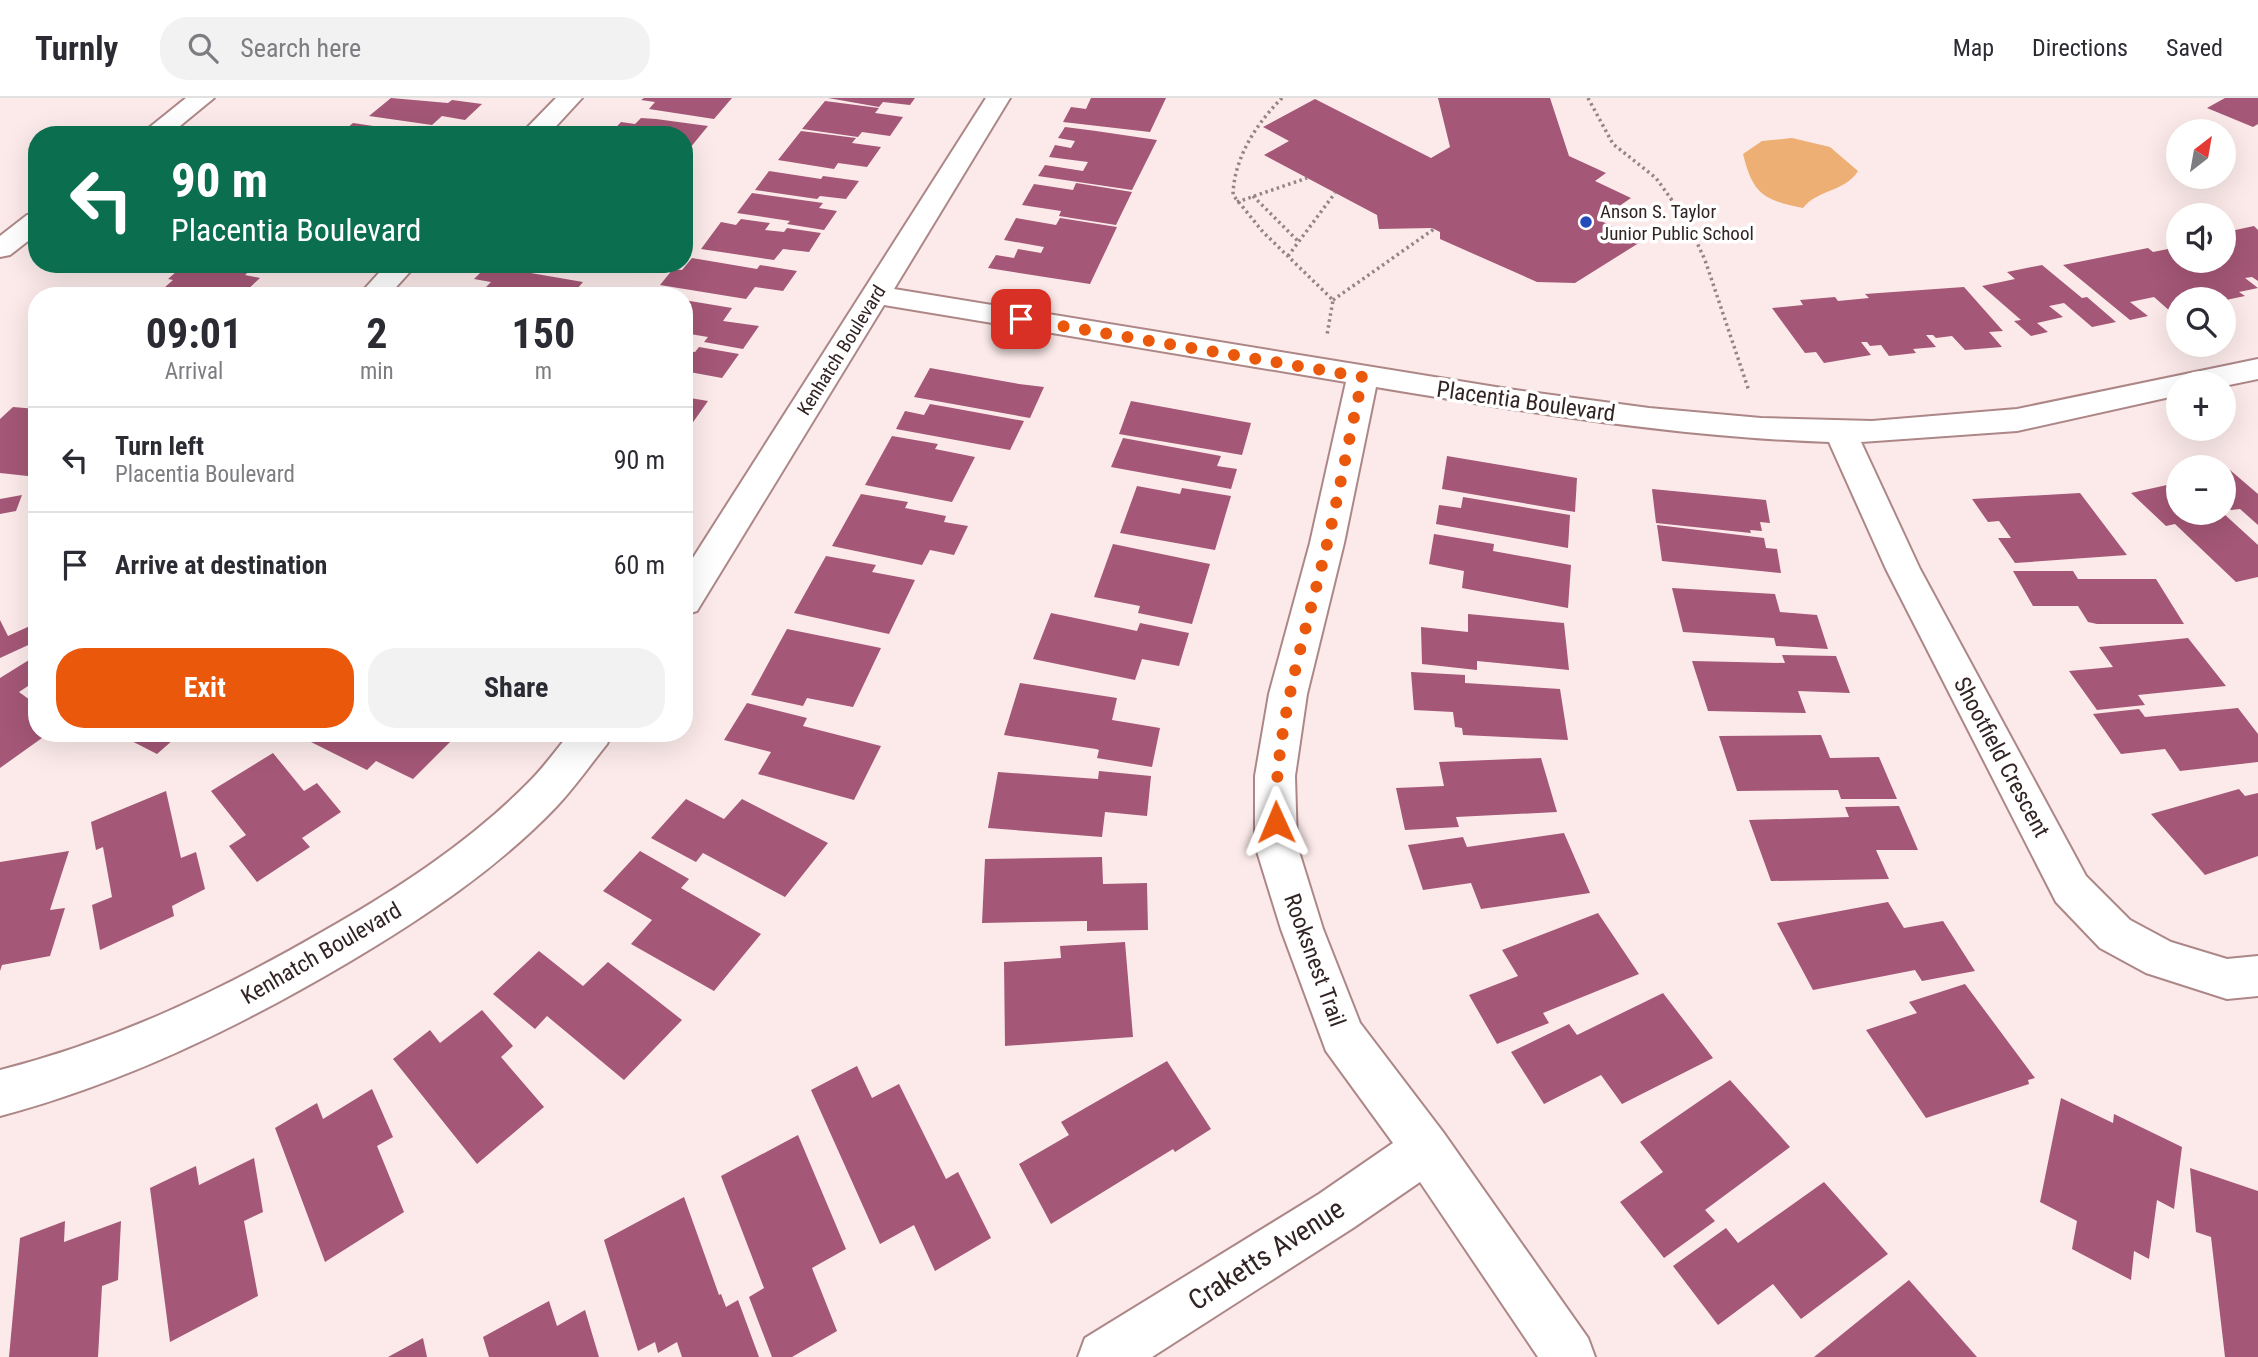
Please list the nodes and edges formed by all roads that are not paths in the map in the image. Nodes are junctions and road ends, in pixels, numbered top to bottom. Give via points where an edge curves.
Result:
1 (202, 98) edge
2 (570, 98) edge
3 (998, 98) edge
4 (165, 126) edge
5 (542, 126) edge
6 (28, 228) edge
7 (0, 249) edge
8 (394, 273) edge
9 (381, 287) edge
10 (876, 295) junction
11 (2258, 369) edge
12 (2236, 373) edge
13 (1363, 377) junction
14 (2166, 388) edge
15 (1840, 431) junction
16 (693, 588) edge
17 (586, 742) edge
18 (2258, 976) edge
19 (0, 1093) edge
20 (1426, 1149) junction
21 (1104, 1357) edge
22 (1569, 1357) edge

1 - 4 street
2 - 5 street
3 - 10 street, Kenhatch Boulevard
6 - 7 street
8 - 9 street
10 - 13 street, Placentia Boulevard
10 - 16 street, Kenhatch Boulevard
11 - 12 street
13 - 15 street, Placentia Boulevard via 1649,419
13 - 20 street, Rooksnest Trail via 1288,694 1275,776 1276,845 1342,1036
14 - 15 street, Placentia Boulevard via 2017,420
15 - 18 street, Shootfield Crescent via 1903,569 2071,889 2115,934 2161,959 2227,979
17 - 19 street, Kenhatch Boulevard via 543,794 476,854 373,927 208,1017 120,1056
20 - 21 street, Craketts Avenue
20 - 22 street, Rooksnest Trail

